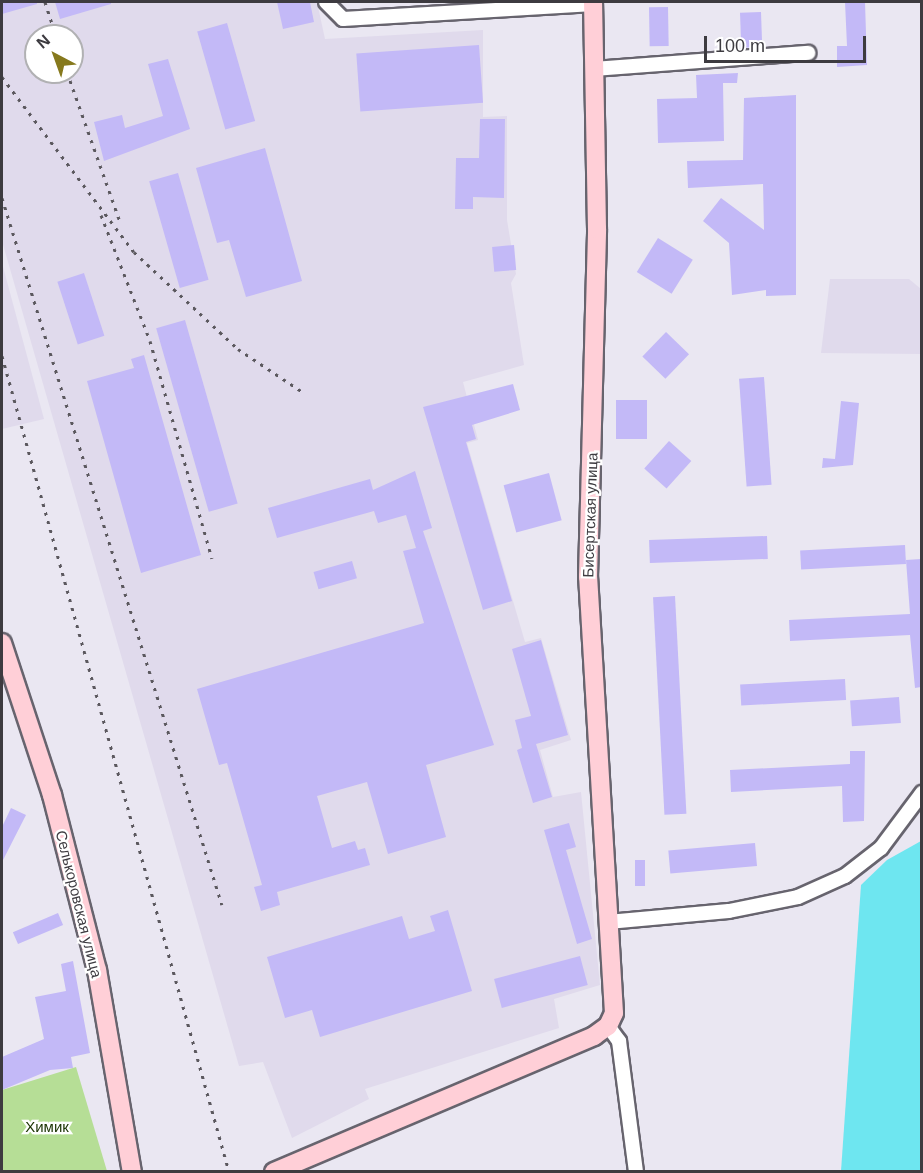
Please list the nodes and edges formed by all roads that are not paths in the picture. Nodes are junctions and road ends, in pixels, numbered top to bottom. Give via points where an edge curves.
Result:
1 (326, 2) edge
2 (594, 3) edge
3 (460, 6) edge
4 (808, 53) dead end
5 (594, 69) junction
6 (2, 642) edge
7 (921, 793) edge
8 (608, 922) junction
9 (608, 1026) junction
10 (132, 1172) edge
11 (274, 1172) edge
12 (636, 1172) edge

1 - 3 street via 343,19
2 - 3 street
2 - 5 main road, Бисертская улица
4 - 5 street
5 - 8 main road, Бисертская улица via 597,229 588,577
6 - 10 main road, Селькоровская улица via 52,795 97,970
7 - 8 street via 881,848 845,876 798,897 729,911
8 - 9 main road, Бисертская улица via 615,998
9 - 11 main road via 594,1036
9 - 12 street via 620,1041

